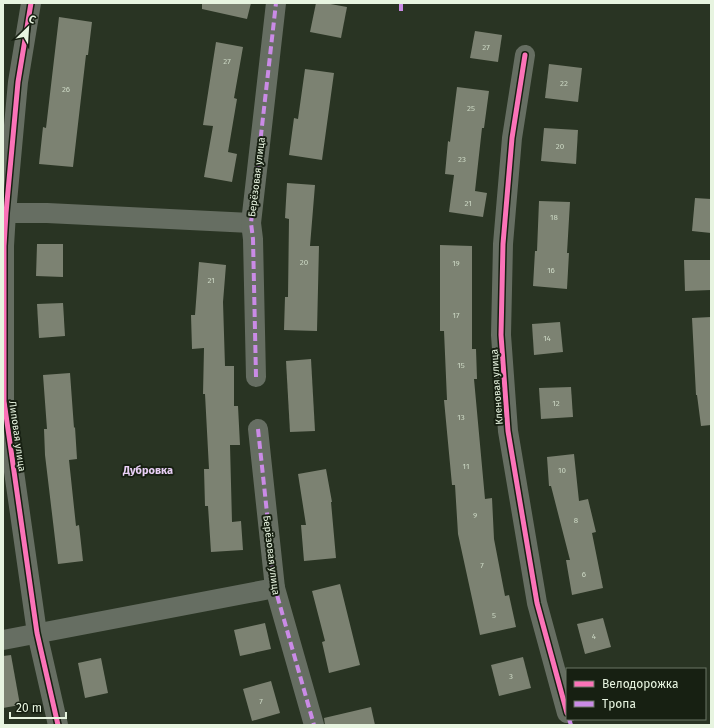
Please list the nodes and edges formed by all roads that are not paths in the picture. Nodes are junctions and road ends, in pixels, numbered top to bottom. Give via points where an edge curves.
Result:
1 (31, 3) edge
2 (276, 3) edge
3 (525, 55) dead end
4 (4, 213) edge
5 (251, 223) junction
6 (256, 377) dead end
7 (258, 429) dead end
8 (275, 588) junction
9 (36, 633) junction
10 (3, 640) edge
11 (566, 710) edge
12 (58, 725) edge
13 (314, 725) edge

1 - 4 street, Липовая улица via 18,82
2 - 5 street, Берёзовая улица
3 - 11 street, Кленовая улица via 512,138 503,244 501,335 508,431 535,595
4 - 5 street
4 - 9 street, Липовая улица via 4,401
5 - 6 street, Берёзовая улица
7 - 8 street, Берёзовая улица
8 - 9 street
8 - 13 street, Берёзовая улица
9 - 10 street
9 - 12 street, Липовая улица

